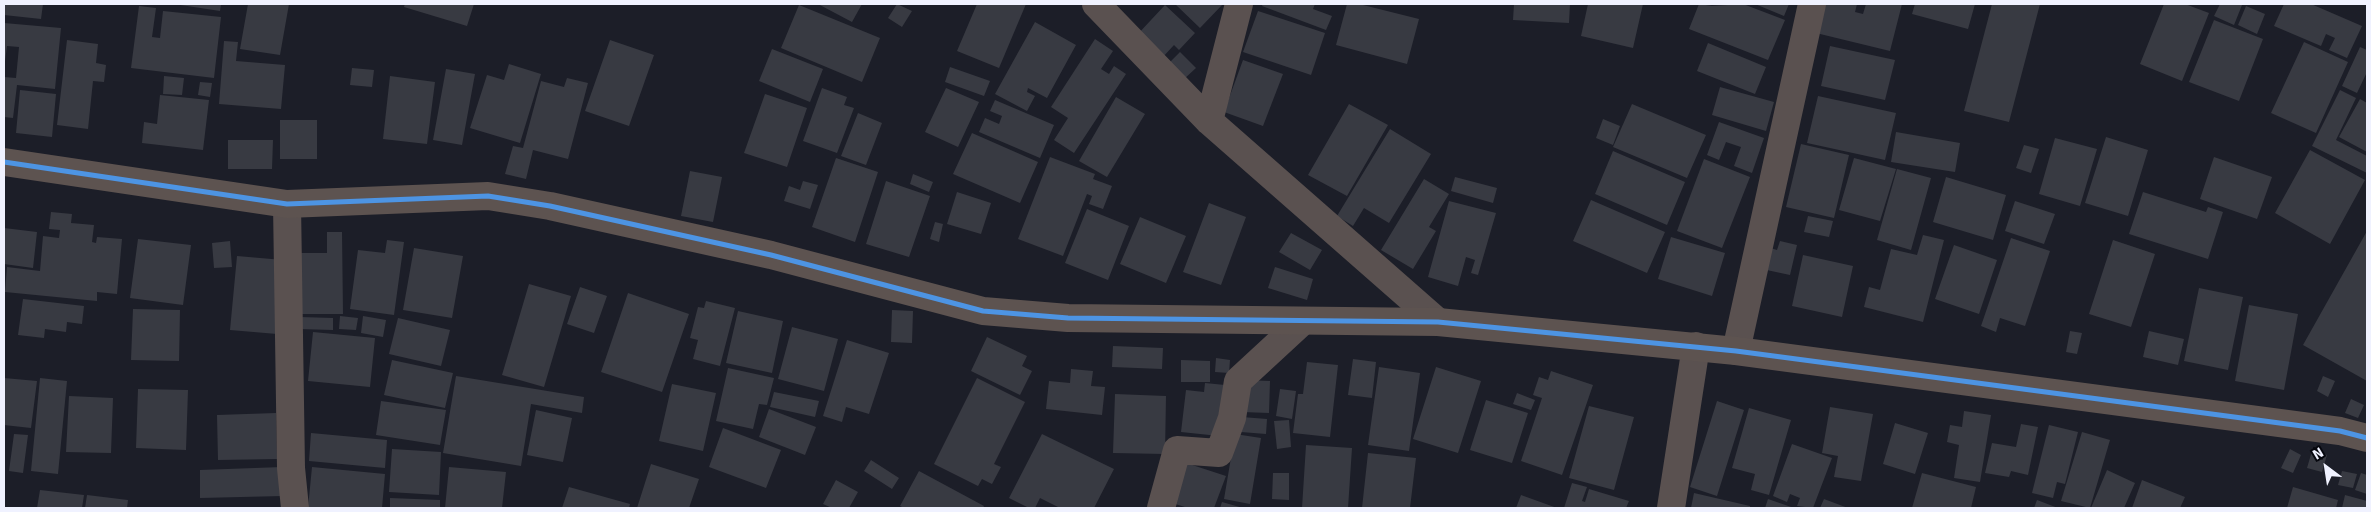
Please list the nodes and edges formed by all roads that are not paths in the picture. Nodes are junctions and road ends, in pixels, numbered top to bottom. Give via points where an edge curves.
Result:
1 (1096, 4) edge
2 (1239, 4) edge
3 (1812, 4) edge
4 (1209, 120) junction
5 (4, 162) edge
6 (287, 204) junction
7 (1303, 321) junction
8 (1438, 322) junction
9 (1696, 346) junction
10 (1736, 351) junction
11 (2367, 438) edge
12 (295, 508) edge
13 (1160, 508) edge
14 (1671, 508) edge

1 - 4 street
2 - 4 street
3 - 10 street
4 - 8 street
5 - 6 street
6 - 7 street via 488,196 550,206 770,255 984,311 1068,318
6 - 12 street
7 - 8 street
7 - 13 street via 1238,381 1232,418 1219,453 1177,450
8 - 9 street
9 - 10 street
9 - 14 street
10 - 11 street via 2330,430

